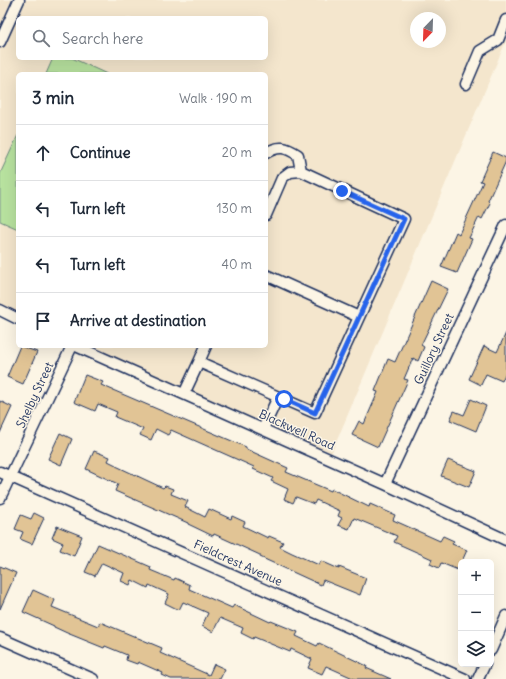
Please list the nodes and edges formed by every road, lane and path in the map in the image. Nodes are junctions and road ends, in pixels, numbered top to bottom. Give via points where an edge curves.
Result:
1 (19, 0) edge
2 (506, 20) edge
3 (0, 42) edge
4 (466, 84) dead end
5 (268, 152) edge
6 (301, 171) junction
7 (268, 190) edge
8 (276, 194) junction
9 (268, 211) edge
10 (506, 225) edge
11 (268, 276) edge
12 (0, 310) edge
13 (359, 317) junction
14 (16, 318) edge
15 (71, 348) edge
16 (80, 348) edge
17 (205, 348) edge
18 (198, 362) junction
19 (184, 394) junction
20 (278, 396) junction
21 (263, 428) junction
22 (0, 472) edge
23 (10, 476) junction
24 (385, 484) junction
25 (0, 498) edge
26 (506, 540) edge
27 (506, 616) edge
28 (0, 638) edge
29 (494, 643) edge
30 (483, 667) edge
31 (93, 679) edge
32 (465, 679) edge
33 (478, 679) edge

1 - 3 street
2 - 4 street via 498,40 480,51
5 - 6 street via 278,148 288,149 298,155
6 - 8 street via 290,172 282,178
6 - 13 street via 404,219
7 - 8 street
8 - 9 street
10 - 24 street, Guillory Street
11 - 13 street
12 - 14 street
13 - 20 street via 315,413
15 - 23 street, Shelby Street
16 - 19 street, Blackwell Road
17 - 18 street
18 - 19 street
18 - 20 street
19 - 21 street, Blackwell Road
20 - 21 street
21 - 24 street, Blackwell Road
22 - 23 street, Fieldcrest Avenue
23 - 25 street, Shelby Street
23 - 32 street, Fieldcrest Avenue
24 - 26 street, Blackwell Road
27 - 29 street
28 - 31 street
30 - 33 street

